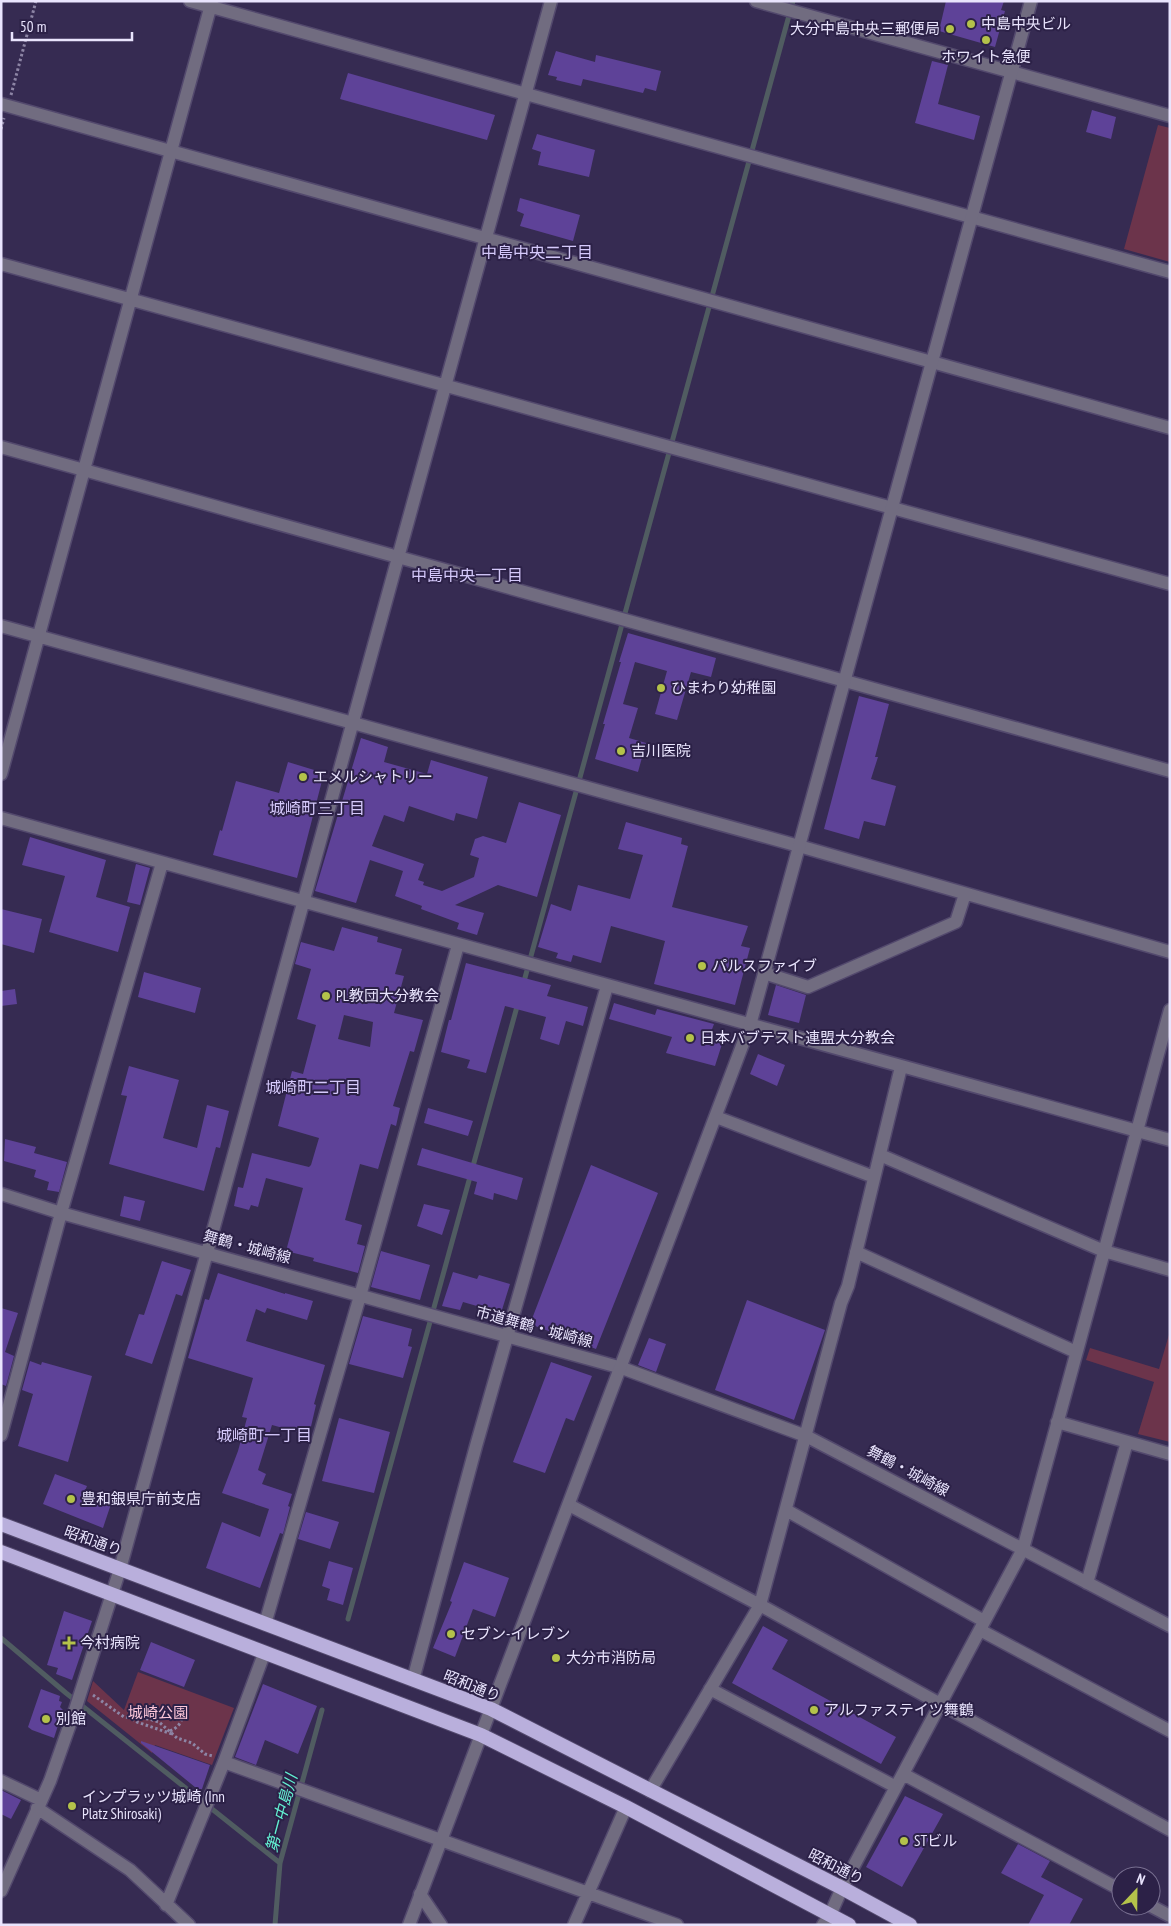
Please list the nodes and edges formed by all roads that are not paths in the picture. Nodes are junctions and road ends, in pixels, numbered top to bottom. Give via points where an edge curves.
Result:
1 (190, 1) edge
2 (551, 1) edge
3 (756, 1) edge
4 (1031, 1) edge
5 (211, 4) edge
6 (1012, 72) junction
7 (526, 94) junction
8 (4, 105) edge
9 (1170, 116) edge
10 (171, 152) junction
11 (972, 217) junction
12 (486, 239) junction
13 (1, 264) edge
14 (1170, 272) edge
15 (130, 299) junction
16 (932, 362) junction
17 (445, 386) junction
18 (1170, 428) edge
19 (1, 447) edge
20 (84, 470) junction
21 (892, 508) junction
22 (398, 557) junction
23 (1170, 584) edge
24 (1, 626) edge
25 (39, 636) junction
26 (844, 681) junction
27 (353, 723) junction
28 (1170, 771) edge
29 (1, 774) edge
30 (1, 818) edge
31 (799, 846) junction
32 (162, 863) junction
33 (965, 894) junction
34 (303, 902) junction
35 (458, 945) junction
36 (1170, 952) edge
37 (764, 973) junction
38 (607, 986) junction
39 (1170, 1010) edge
40 (750, 1025) junction
41 (901, 1067) junction
42 (716, 1117) junction
43 (1136, 1131) junction
44 (1170, 1140) edge
45 (880, 1155) junction
46 (874, 1177) junction
47 (1, 1194) edge
48 (61, 1213) junction
49 (1104, 1251) junction
50 (856, 1252) junction
51 (206, 1253) junction
52 (1170, 1270) edge
53 (360, 1296) junction
54 (424, 1314) joint
55 (507, 1336) junction
56 (1076, 1352) junction
57 (622, 1368) junction
58 (1057, 1422) junction
59 (1, 1435) edge
60 (806, 1436) junction
61 (1127, 1442) junction
62 (1170, 1454) edge
63 (569, 1505) junction
64 (786, 1510) junction
65 (1, 1524) edge
66 (1022, 1549) junction
67 (1, 1552) edge
68 (120, 1568) junction
69 (1087, 1583) junction
70 (111, 1595) junction
71 (760, 1605) junction
72 (265, 1624) junction
73 (982, 1625) junction
74 (1170, 1626) edge
75 (264, 1654) junction
76 (413, 1680) junction
77 (710, 1689) junction
78 (940, 1704) junction
79 (491, 1709) junction
80 (1170, 1731) edge
81 (481, 1735) junction
82 (225, 1759) junction
83 (903, 1774) junction
84 (1, 1781) edge
85 (896, 1787) junction
86 (650, 1791) junction
87 (39, 1804) junction
88 (626, 1807) junction
89 (1170, 1830) edge
90 (441, 1840) junction
91 (1111, 1885) edge
92 (842, 1888) junction
93 (1, 1891) edge
94 (588, 1893) junction
95 (420, 1894) junction
96 (166, 1904) junction
97 (826, 1920) edge
98 (189, 1925) edge
99 (409, 1925) edge
100 (441, 1925) edge
101 (574, 1925) edge
102 (677, 1925) edge
103 (849, 1925) edge
104 (910, 1925) edge

1 - 5 street
2 - 7 street
3 - 6 street
4 - 6 street
5 - 7 street
5 - 10 street
6 - 9 street
6 - 11 street
7 - 11 street
7 - 12 street
8 - 10 street
10 - 12 street
10 - 15 street
11 - 14 street
11 - 16 street
12 - 16 street
12 - 17 street
13 - 15 street
15 - 17 street
15 - 20 street
16 - 18 street
16 - 21 street
17 - 21 street
17 - 22 street
19 - 20 street
20 - 22 street
20 - 25 street
21 - 23 street
21 - 26 street
22 - 26 street
22 - 27 street
24 - 25 street
25 - 27 street
25 - 29 street
26 - 28 street
26 - 31 street
27 - 31 street
27 - 34 street
30 - 32 street
31 - 33 street
31 - 37 street
32 - 34 street
32 - 48 street
33 - 36 street
33 - 37 street via 956,922 808,987
34 - 35 street
34 - 51 street
35 - 38 street
35 - 53 street
37 - 40 street
38 - 40 street
38 - 55 street
39 - 43 street
40 - 41 street
40 - 42 street
41 - 43 street
41 - 45 street
42 - 46 street
42 - 57 street
43 - 44 street
43 - 49 street
45 - 46 street
45 - 49 street
46 - 50 street
47 - 48 street, 舞鶴・城崎線
48 - 51 street, 舞鶴・城崎線
48 - 59 street
49 - 52 street
49 - 56 street
50 - 56 street
50 - 60 street
51 - 53 street, 舞鶴・城崎線
51 - 68 street
53 - 54 street, 舞鶴・城崎線
53 - 72 street
54 - 55 street, 市道舞鶴・城崎線
55 - 57 street, 市道舞鶴・城崎線
55 - 76 street
56 - 58 street
57 - 60 street, 舞鶴・城崎線
57 - 63 street
58 - 61 street
58 - 66 street
60 - 64 street
60 - 66 street, 舞鶴・城崎線
61 - 62 street
61 - 69 street
63 - 71 street
63 - 79 street
64 - 71 street
64 - 73 street
65 - 68 highway, 昭和通り
66 - 69 street, 舞鶴・城崎線
66 - 73 street
67 - 70 highway
68 - 70 street
68 - 72 highway, 昭和通り
69 - 74 street, 舞鶴・城崎線
70 - 75 highway
70 - 87 street via 75,1710
71 - 77 street
71 - 78 street
72 - 76 highway, 昭和通り
73 - 78 street
73 - 80 street
75 - 81 highway
75 - 82 street
76 - 79 highway, 昭和通り
77 - 85 street
77 - 86 street
78 - 83 street
78 - 89 street
79 - 81 street
79 - 86 highway, 昭和通り
81 - 88 highway
81 - 90 street
82 - 90 street
82 - 96 street
83 - 85 street
83 - 91 street
84 - 87 street
85 - 92 street
86 - 92 highway, 昭和通り
87 - 93 street
87 - 96 street via 130,1870
88 - 94 street
88 - 97 highway
90 - 94 street
90 - 95 street
92 - 97 street
92 - 104 highway, 昭和通り
94 - 101 street
94 - 102 street
95 - 99 street
95 - 100 street
96 - 98 street
97 - 103 highway

